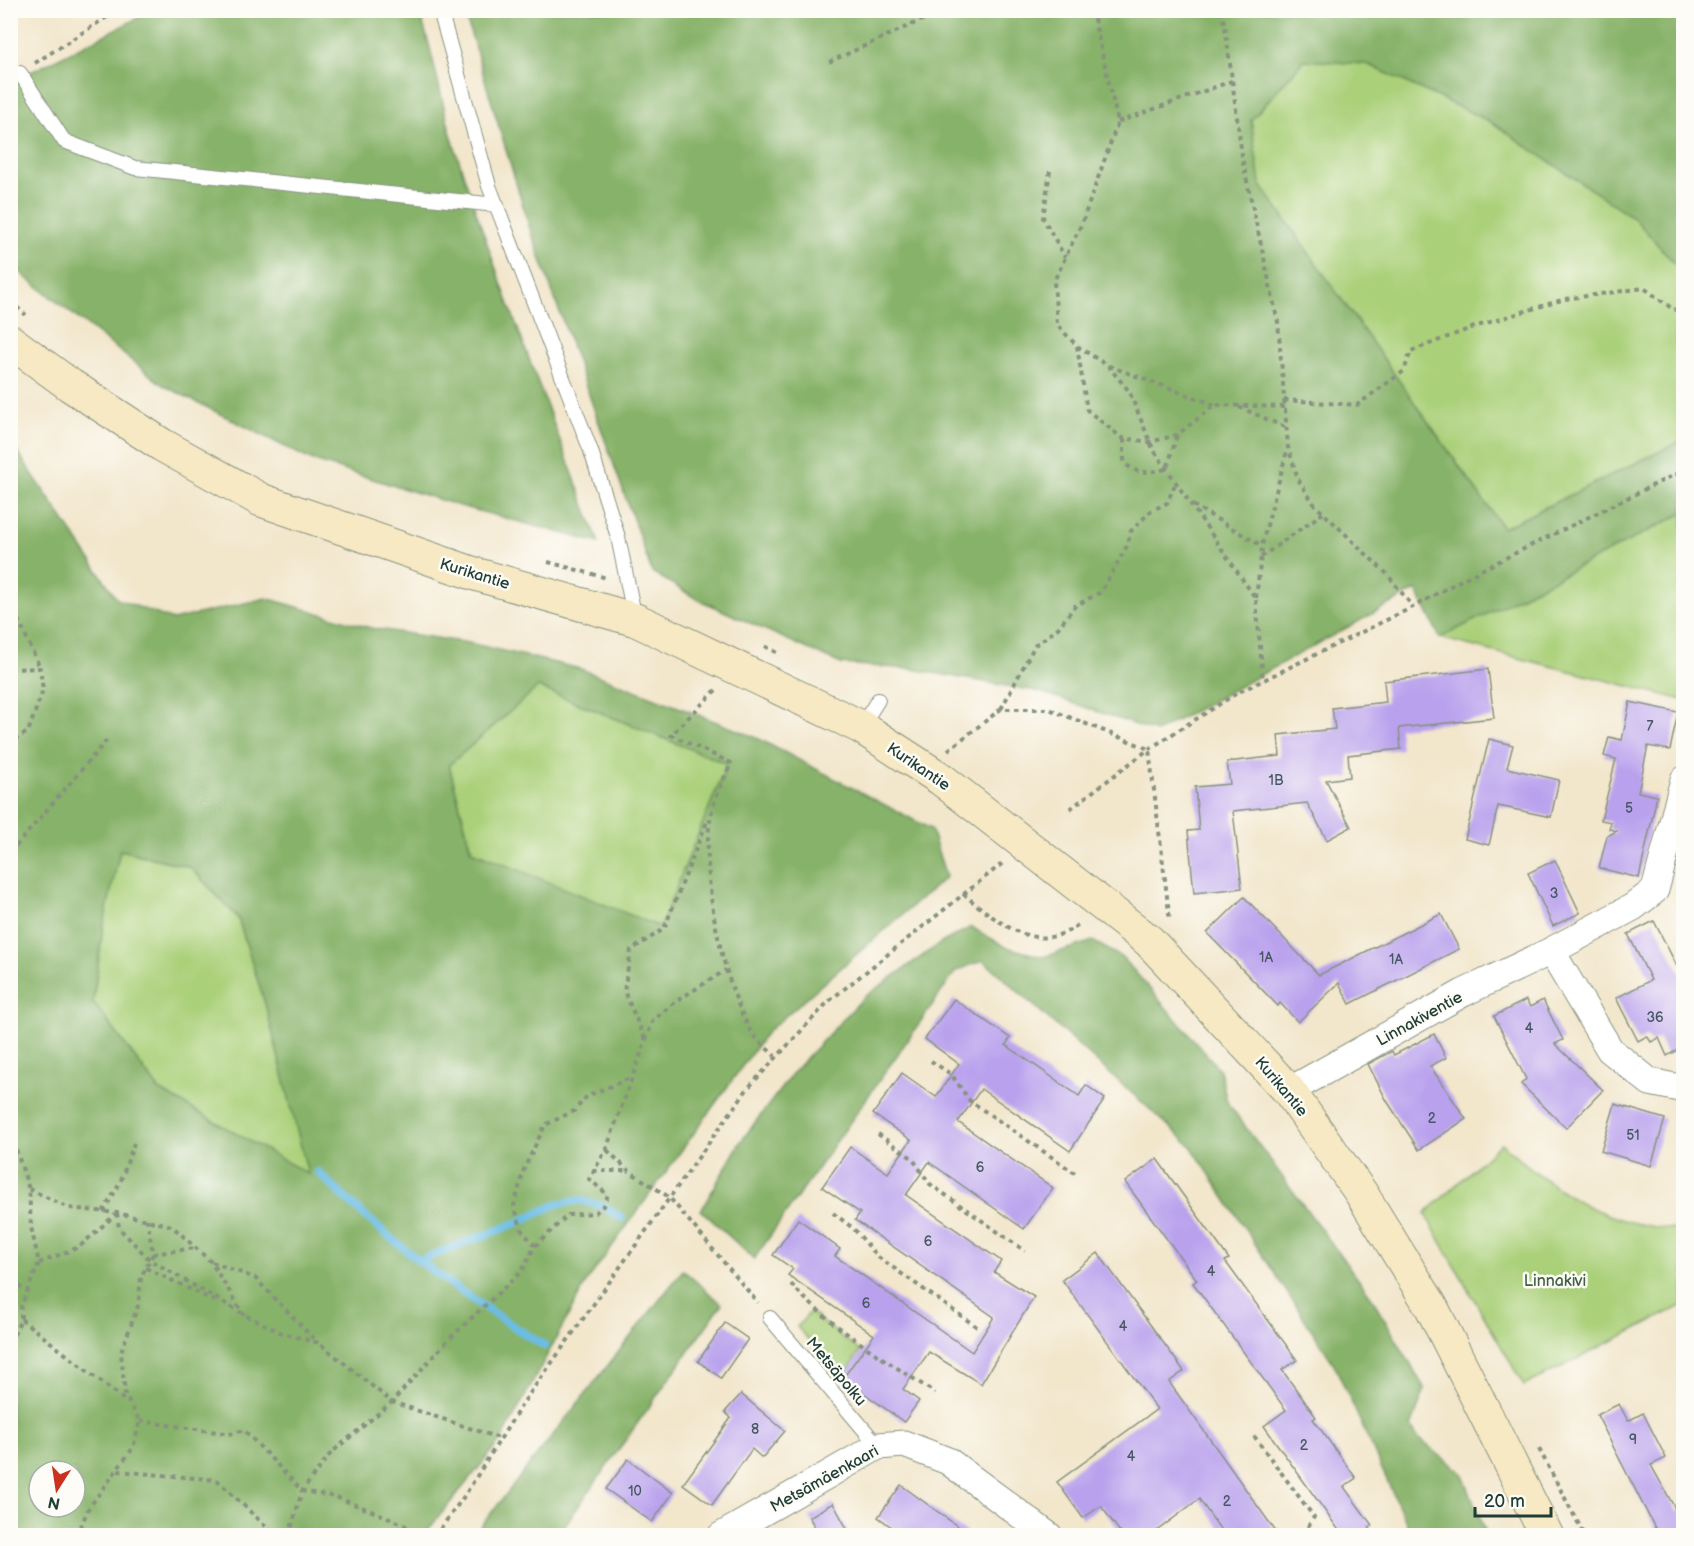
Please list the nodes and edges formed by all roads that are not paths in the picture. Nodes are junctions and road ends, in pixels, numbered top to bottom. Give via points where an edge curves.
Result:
1 (440, 10) edge
2 (20, 73) road end
3 (497, 205) junction
4 (23, 331) edge
5 (636, 620) junction
6 (1683, 780) edge
7 (1551, 951) junction
8 (1683, 1089) edge
9 (1289, 1090) junction
10 (770, 1318) road end
11 (878, 1446) junction
12 (1541, 1533) edge
13 (721, 1536) edge
14 (1049, 1536) edge

1 - 3 lane
2 - 3 lane via 64,141 135,168
3 - 5 lane via 591,451 618,537
4 - 5 main road, Kurikantie via 70,385 162,446 261,500 475,574
5 - 9 main road, Kurikantie via 870,714 941,779 1149,941
6 - 7 street, Linnakiventie via 1655,890 1633,907
7 - 8 street via 1610,1050 1650,1082
7 - 9 street, Linnakiventie via 1463,993
9 - 12 main road, Kurikantie via 1431,1306
10 - 11 lane, Metsäpolku
11 - 13 street, Metsämäenkaari
11 - 14 street, Metsämäenkaari via 904,1444 948,1461

